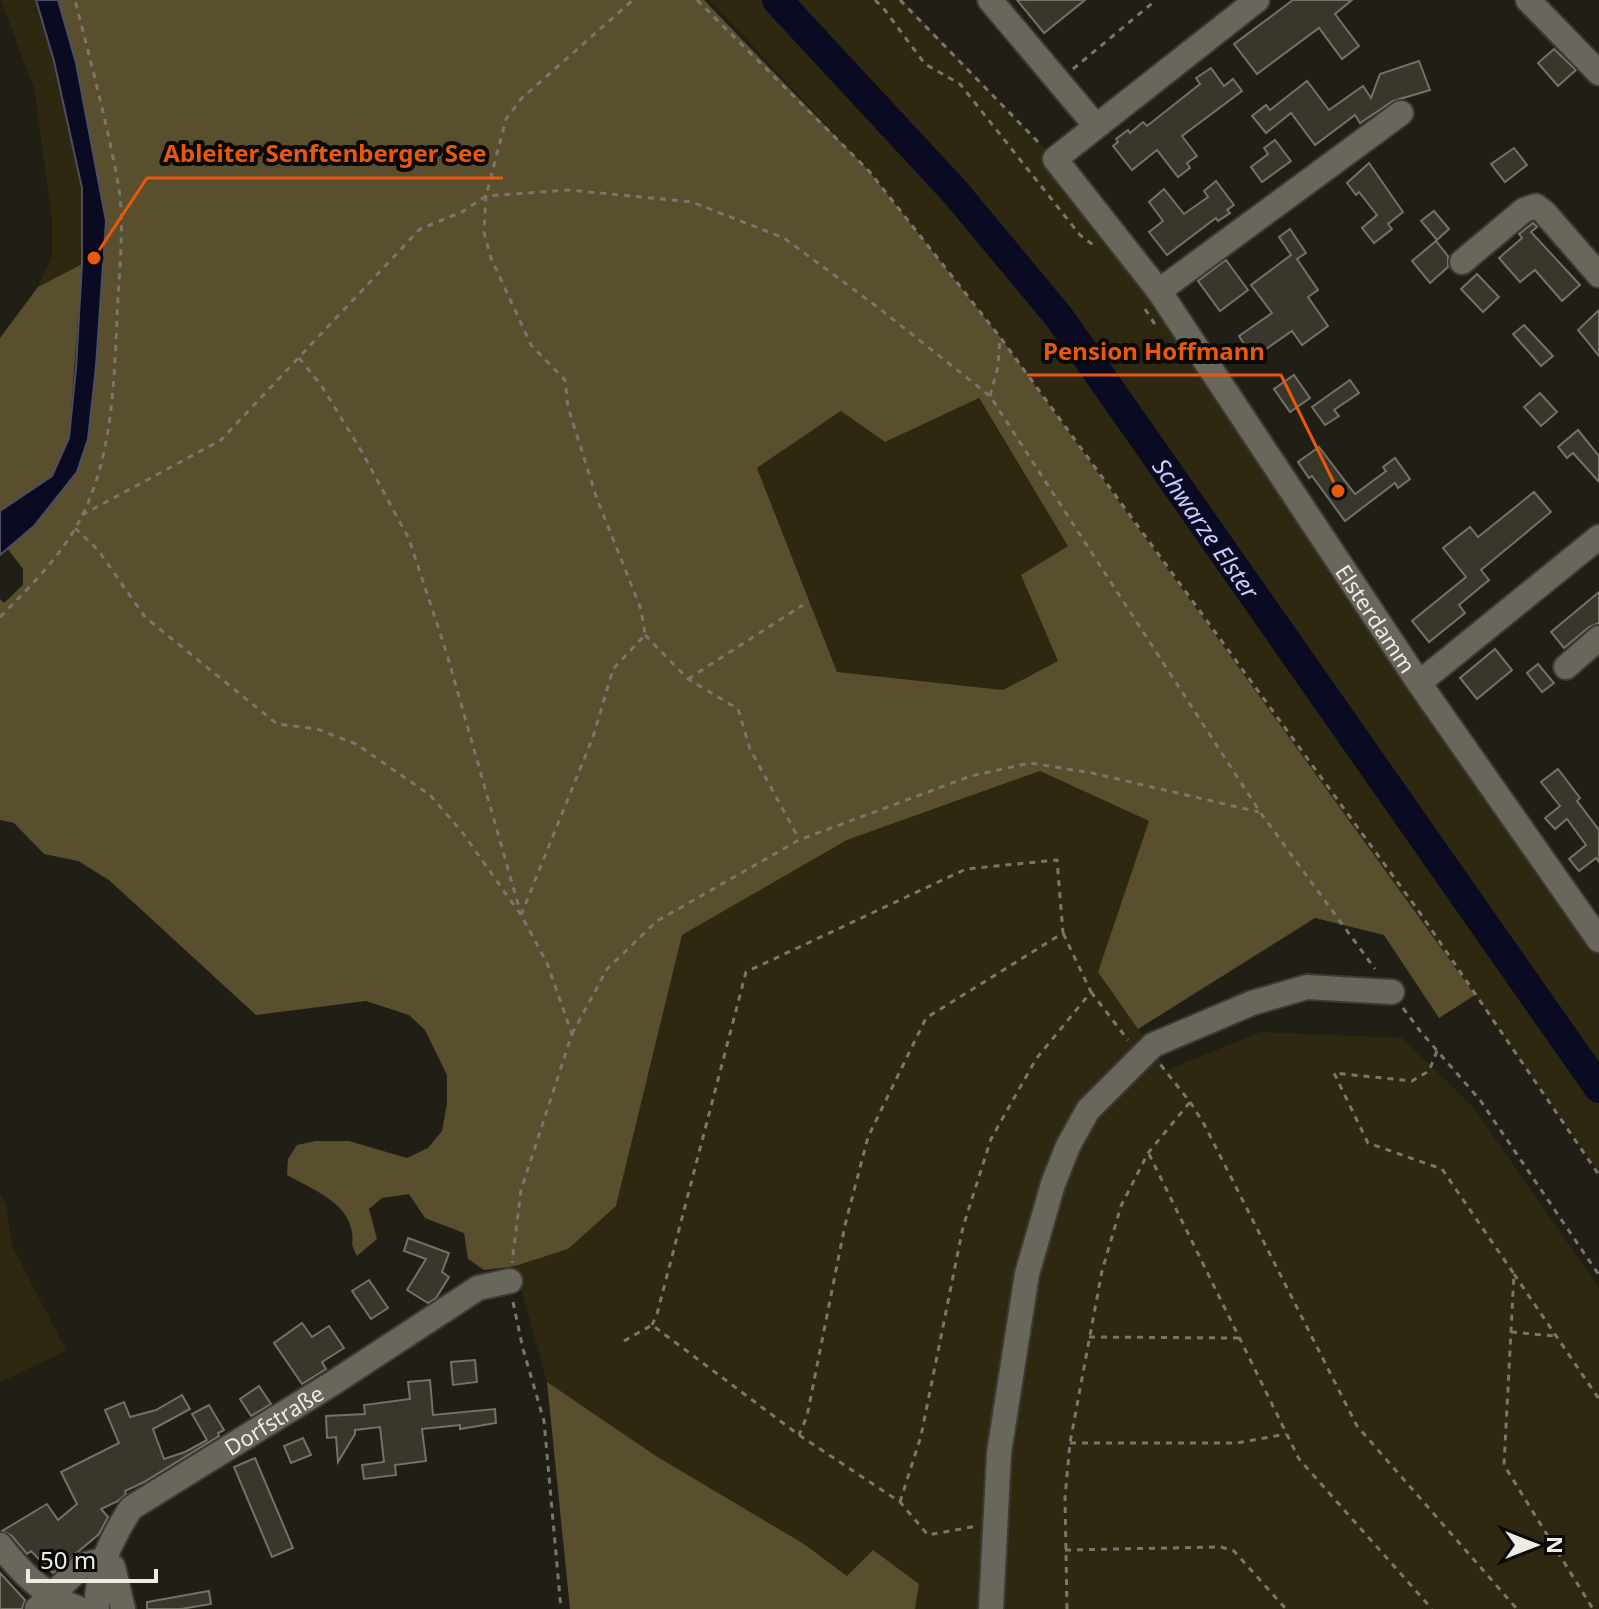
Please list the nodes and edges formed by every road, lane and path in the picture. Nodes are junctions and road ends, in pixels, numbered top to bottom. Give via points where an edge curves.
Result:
1 (75, 0) edge
2 (633, 0) edge
3 (697, 0) edge
4 (875, 0) edge
5 (900, 0) edge
6 (990, 0) edge
7 (1156, 0) edge
8 (1257, 0) edge
9 (1528, 0) edge
10 (1599, 73) edge
11 (1057, 81) junction
12 (1401, 113) dead end
13 (1096, 126) junction
14 (1055, 159) junction
15 (486, 196) junction
16 (1103, 253) dead end
17 (1462, 262) dead end
18 (1599, 275) edge
19 (1151, 298) junction
20 (1156, 327) dead end
21 (1000, 337) junction
22 (298, 357) junction
23 (990, 396) junction
24 (82, 515) junction
25 (75, 528) junction
26 (1595, 547) edge
27 (803, 605) dead end
28 (0, 617) edge
29 (645, 635) junction
30 (1599, 638) edge
31 (1566, 667) dead end
32 (688, 679) junction
33 (1419, 683) junction
34 (1260, 812) junction
35 (799, 840) junction
36 (521, 915) junction
37 (1063, 933) junction
38 (1599, 940) edge
39 (1091, 992) junction
40 (1392, 992) junction
41 (572, 1034) junction
42 (1437, 1051) junction
43 (1141, 1057) junction
44 (1190, 1102) junction
45 (1148, 1153) junction
46 (1599, 1175) edge
47 (1514, 1274) junction
48 (1599, 1275) edge
49 (510, 1281) junction
50 (652, 1325) junction
51 (1511, 1332) junction
52 (1556, 1336) junction
53 (1089, 1337) junction
54 (1239, 1338) junction
55 (624, 1341) dead end
56 (1599, 1399) edge
57 (1287, 1434) junction
58 (799, 1435) junction
59 (1070, 1443) junction
60 (900, 1502) junction
61 (996, 1525) junction
62 (0, 1545) edge
63 (1065, 1550) junction
64 (103, 1560) junction
65 (44, 1603) edge
66 (80, 1609) edge
67 (97, 1609) edge
68 (123, 1609) edge
69 (561, 1609) edge
70 (991, 1609) edge
71 (1067, 1609) edge
72 (1286, 1609) edge
73 (1432, 1609) edge
74 (1517, 1609) edge
75 (1593, 1609) edge

1 - 24 path via 119,193 120,255 110,419
2 - 15 path via 522,98 506,119
3 - 21 path via 869,171
4 - 16 path via 925,64 960,84 1080,235
5 - 14 path
6 - 11 street
7 - 11 path
8 - 13 street
9 - 10 street
11 - 13 street
12 - 19 street
13 - 14 street
14 - 19 street, Elsterdamm
15 - 22 path via 420,229
15 - 23 path via 569,190 692,202 784,238
15 - 29 path via 484,232 491,258 531,345 565,380 568,407 641,609
17 - 18 street via 1524,210 1536,206
19 - 20 path
19 - 33 street, Elsterdamm
21 - 23 path
21 - 46 path via 1420,913
22 - 24 path via 221,440
22 - 36 path via 362,452 409,539
23 - 34 path
24 - 25 path
25 - 28 path via 39,578
25 - 36 path via 98,550 145,617 277,724 317,729 356,744 430,795
26 - 33 street
27 - 32 path
29 - 32 path
29 - 36 path via 613,669 593,737
30 - 31 street
32 - 35 path via 738,709 750,749
33 - 38 street, Elsterdamm
34 - 35 path via 1030,763 971,776
34 - 40 path
35 - 41 path via 657,921 607,969
36 - 41 path via 547,963
37 - 39 path
37 - 50 path via 1057,860 966,869 746,972
37 - 58 path via 926,1018 868,1137
39 - 43 path
39 - 60 path via 1036,1059 991,1139 963,1227 921,1436
40 - 42 path
40 - 43 street via 1307,987 1252,1003 1153,1045
41 - 49 path via 521,1190
42 - 47 path via 1429,1071 1412,1081 1334,1073 1368,1143 1442,1169
42 - 48 path via 1480,1100
43 - 44 path via 1157,1060
43 - 61 street via 1088,1110 1053,1184 1027,1274 999,1453
44 - 45 path
44 - 74 path via 1357,1426
45 - 53 path via 1121,1206
45 - 54 path
47 - 51 path
47 - 52 path
49 - 64 street, Dorfstraße via 478,1288 131,1508
49 - 69 path via 544,1421
50 - 55 path
50 - 58 path
51 - 52 path
51 - 75 path via 1504,1465
52 - 56 path
53 - 54 path
53 - 59 path
54 - 57 path
57 - 59 path via 1237,1443
57 - 73 path via 1299,1459
58 - 60 path
59 - 63 path
60 - 61 path via 928,1535
61 - 70 street
62 - 65 street
63 - 71 path
63 - 72 path via 1221,1547 1234,1551
64 - 65 street via 83,1565
64 - 67 street, Dorfstraße
64 - 68 street via 113,1567
65 - 66 street

